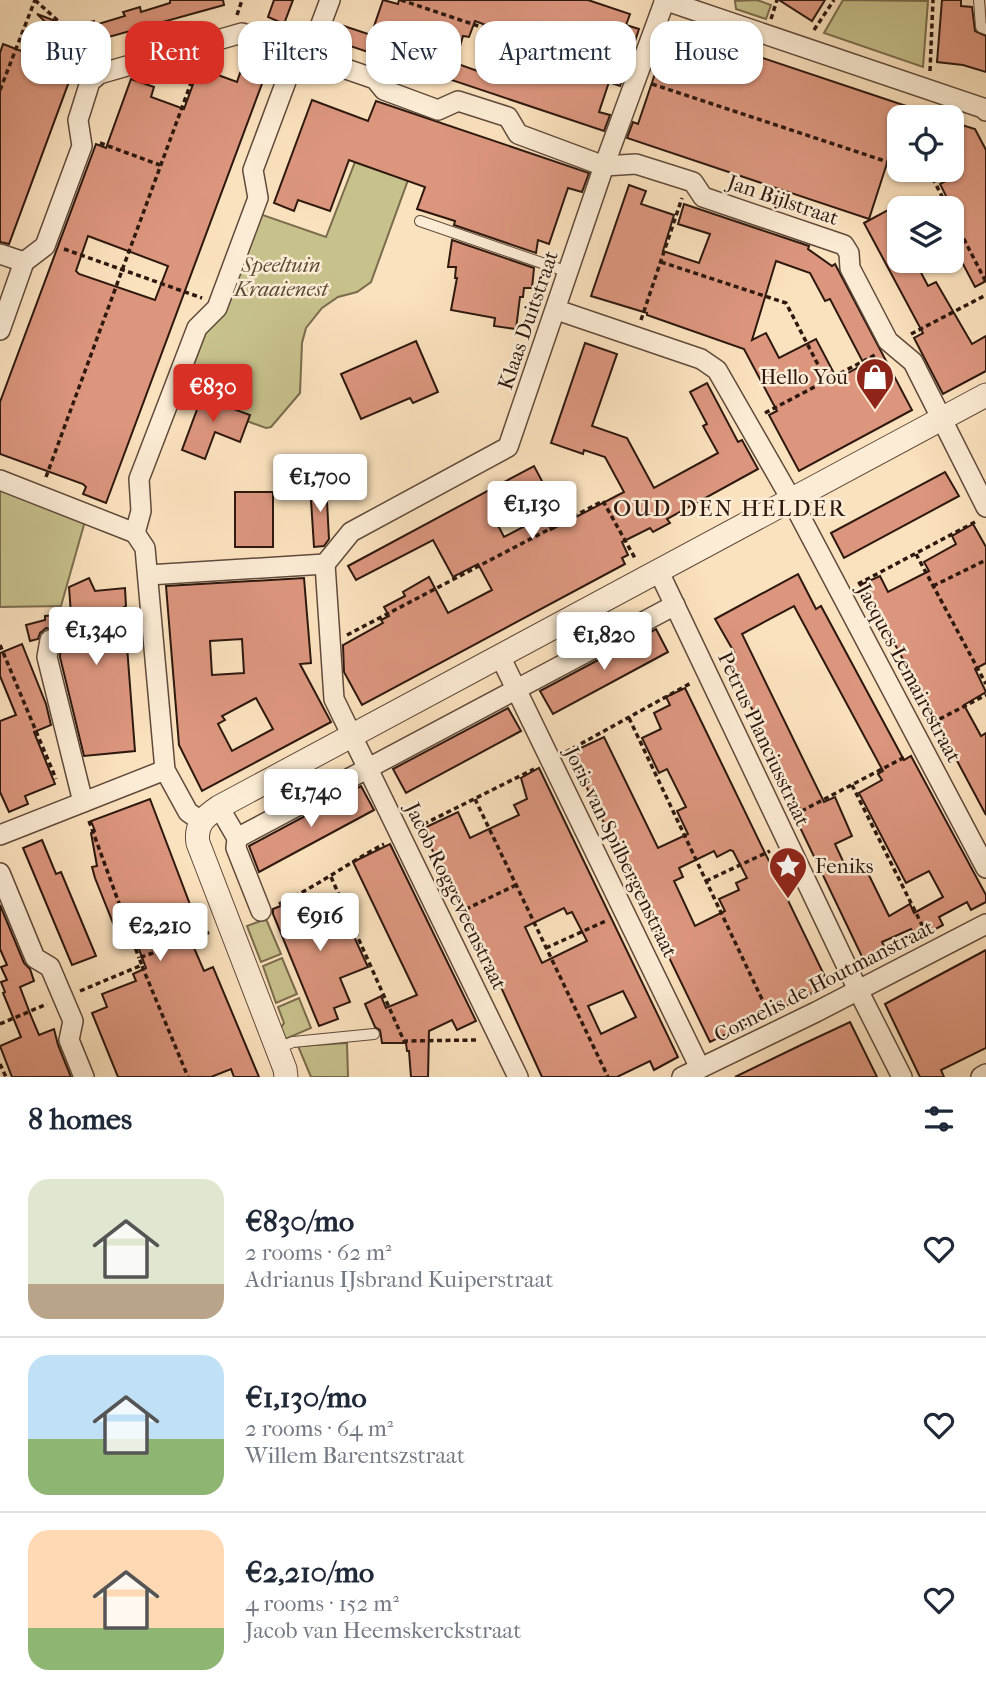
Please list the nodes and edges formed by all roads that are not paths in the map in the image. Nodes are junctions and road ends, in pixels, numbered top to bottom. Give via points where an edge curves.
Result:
1 (330, 0) edge
2 (665, 0) edge
3 (979, 0) edge
4 (320, 21) edge
5 (986, 29) edge
6 (238, 34) edge
7 (352, 71) edge
8 (290, 84) edge
9 (986, 111) edge
10 (604, 166) junction
11 (420, 221) dead end
12 (0, 254) edge
13 (24, 262) junction
14 (569, 272) junction
15 (556, 310) junction
16 (0, 330) edge
17 (986, 395) edge
18 (943, 418) junction
19 (0, 480) edge
20 (791, 499) junction
21 (986, 507) edge
22 (135, 533) junction
23 (325, 564) junction
24 (148, 575) junction
25 (653, 575) junction
26 (675, 605) junction
27 (50, 640) dead end
28 (500, 656) junction
29 (516, 689) junction
30 (352, 736) junction
31 (368, 768) junction
32 (165, 770) junction
33 (76, 805) junction
34 (210, 814) junction
35 (0, 835) edge
36 (237, 838) junction
37 (986, 868) edge
38 (0, 873) edge
39 (261, 911) road end
40 (986, 924) edge
41 (858, 990) junction
42 (374, 1034) dead end
43 (286, 1068) edge
44 (691, 1073) edge
45 (986, 1074) edge
46 (84, 1077) edge
47 (518, 1077) edge
48 (902, 1077) edge
49 (981, 1077) edge

1 - 4 street
2 - 9 street
2 - 10 street, Klaas Duitstraat
3 - 5 lane via 981,27
6 - 13 street, Jan Bijlstraat via 99,74 90,82 78,120 82,146 46,243
7 - 10 street, Jan Bijlstraat via 375,79 384,90 438,110 458,102 508,117 518,134
8 - 22 street via 253,170 258,198 219,304 197,328 139,479 141,511
10 - 14 street, Klaas Duitstraat
10 - 18 street, Jan Bijlstraat via 636,164 693,182 703,197 844,245 850,268 888,341 913,362
11 - 14 lane
12 - 13 street
13 - 16 street
14 - 15 street, Klaas Duitstraat
15 - 20 street, Jacques Lemairestraat via 701,359 717,370
15 - 23 street, Klaas Duitstraat via 508,447 351,532
17 - 18 street
18 - 20 street
18 - 21 street, Jan Bijlstraat
19 - 22 street
20 - 25 street
20 - 37 street, Jacques Lemairestraat
22 - 24 street via 145,548
23 - 24 street
23 - 30 street, Jacob Roggeveenstraat via 334,699
24 - 32 street
25 - 26 street, Petrus Planciusstraat
25 - 28 street
26 - 29 street
26 - 41 street, Petrus Planciusstraat
27 - 33 street via 47,657
28 - 29 street, Joris van Spilbergenstraat
28 - 30 street
29 - 31 street
29 - 44 street, Joris van Spilbergenstraat via 624,912
30 - 31 street, Jacob Roggeveenstraat
30 - 34 street
31 - 36 street
31 - 47 street, Jacob Roggeveenstraat
32 - 33 street
32 - 34 street via 188,812
33 - 35 street
34 - 36 street
34 - 43 street via 198,828 198,843
36 - 39 street via 236,848
38 - 46 street via 35,958 50,967 73,1021 69,1040
40 - 41 street, Cornelis de Houtmanstraat
41 - 44 street, Cornelis de Houtmanstraat
41 - 48 street, Petrus Planciusstraat
42 - 43 lane via 293,1042
45 - 49 street

